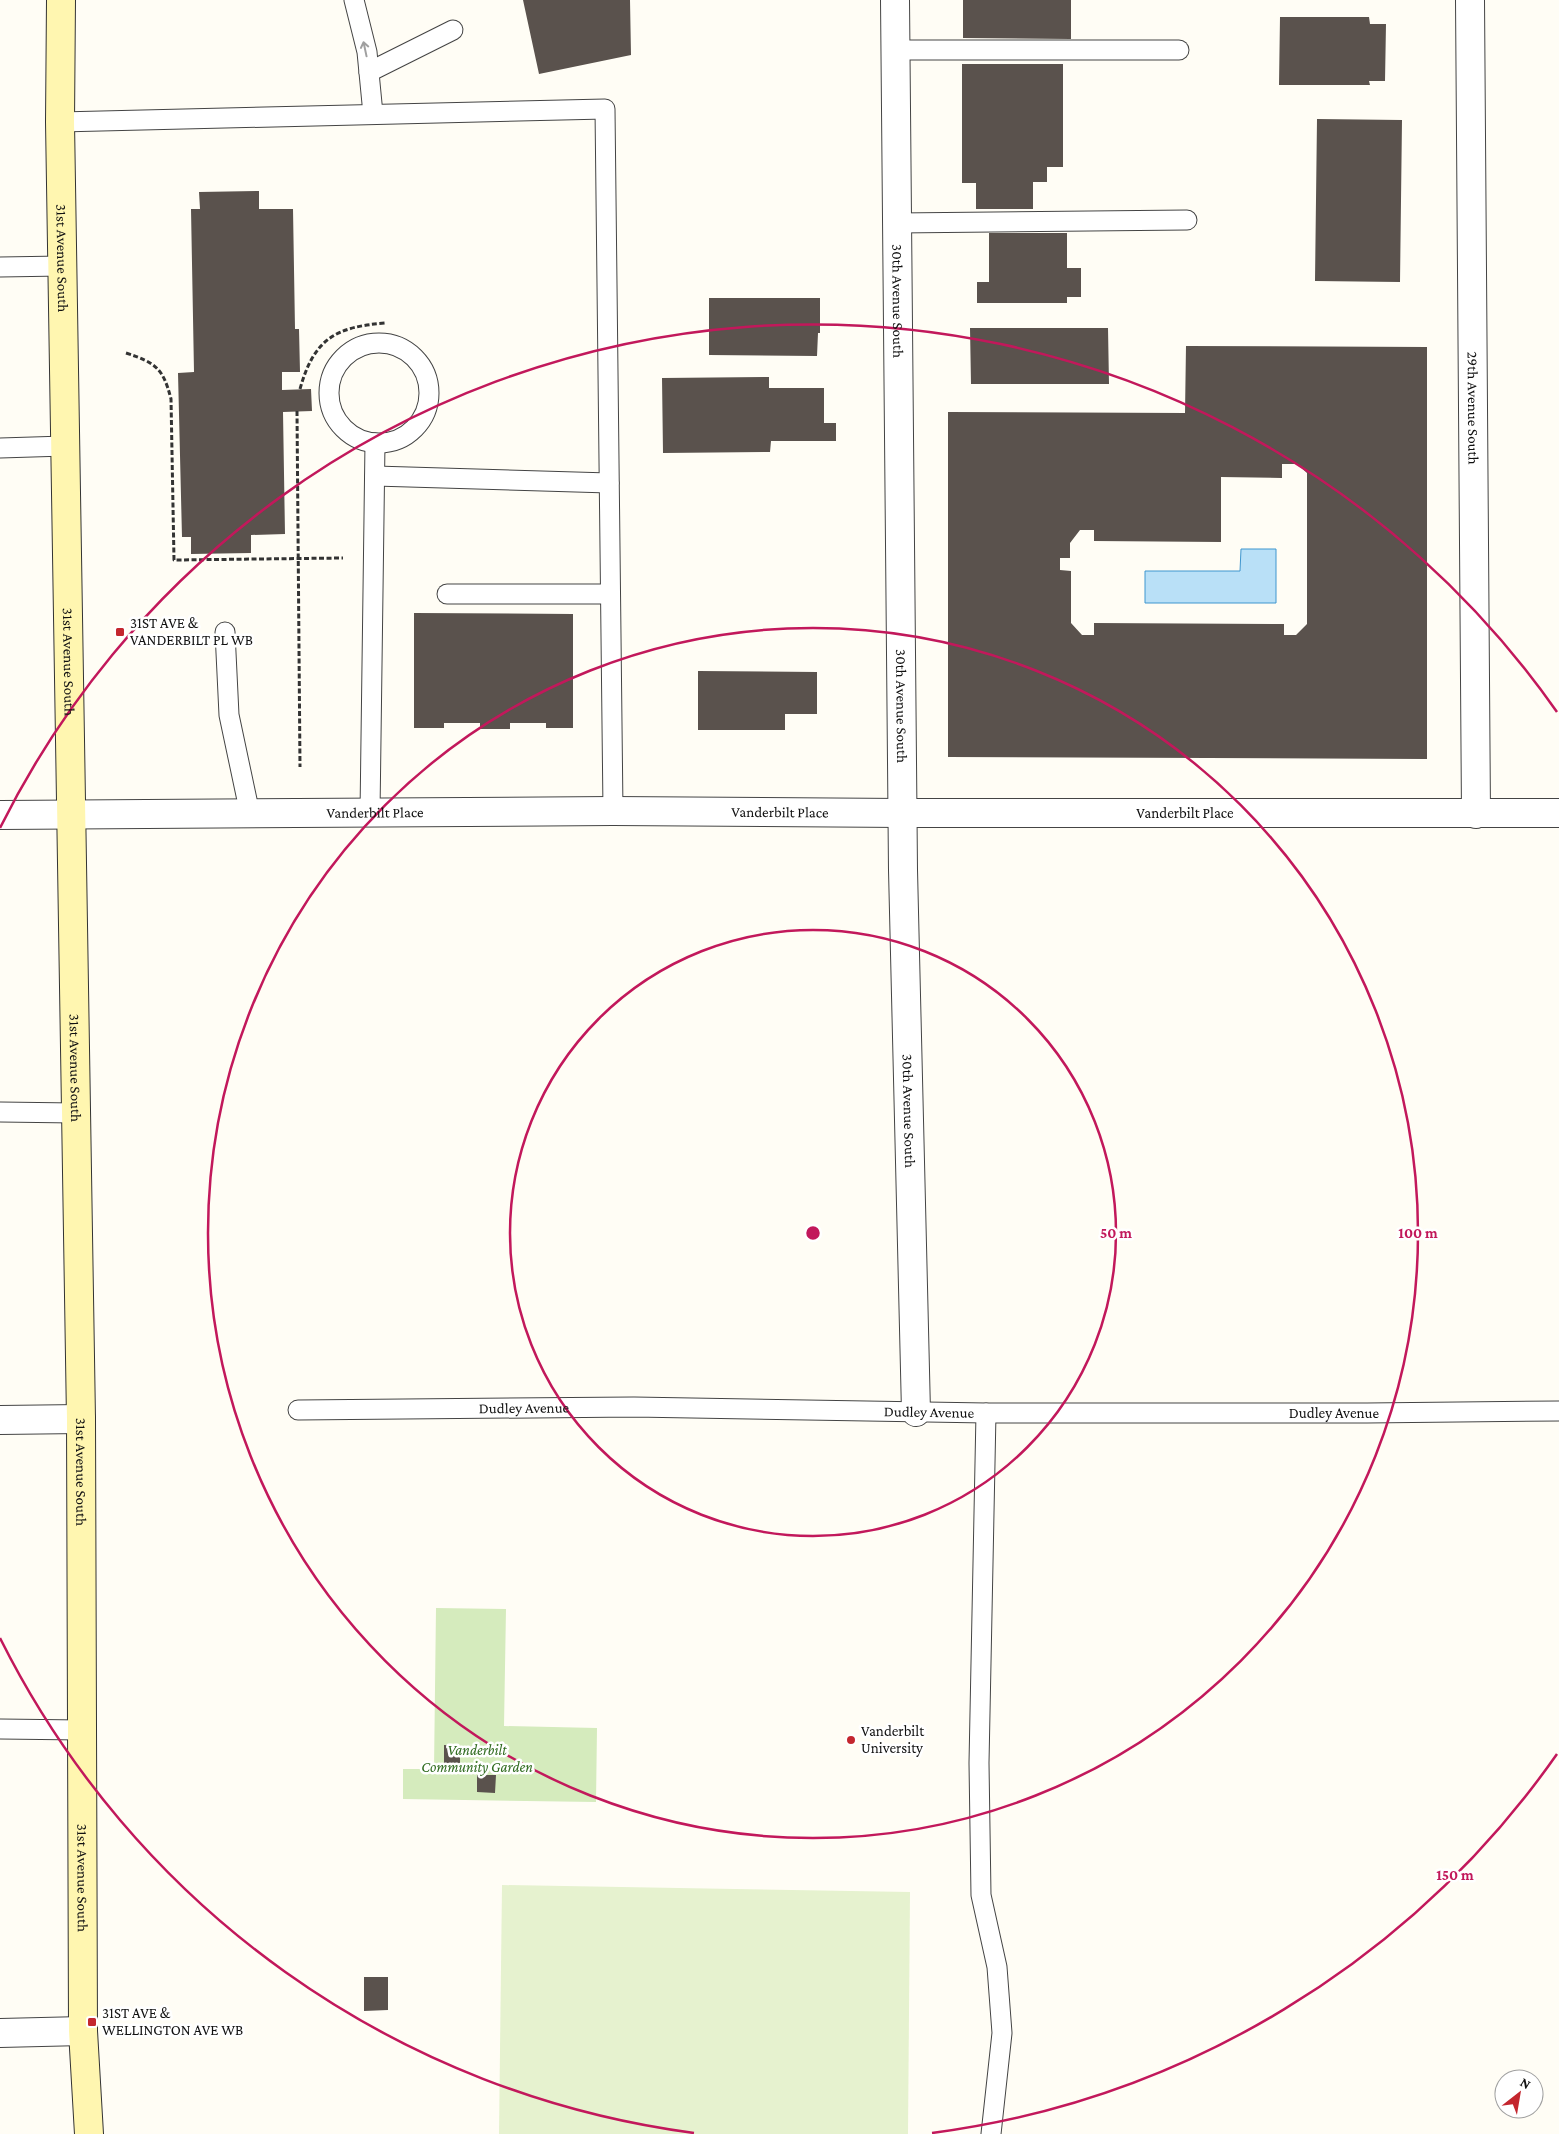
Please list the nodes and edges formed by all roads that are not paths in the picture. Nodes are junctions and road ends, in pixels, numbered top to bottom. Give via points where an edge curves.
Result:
1 (61, 0) edge
2 (354, 0) edge
3 (896, 0) edge
4 (1470, 0) edge
5 (453, 30) dead end
6 (896, 50) junction
7 (1179, 50) dead end
8 (368, 72) junction
9 (373, 114) junction
10 (60, 122) junction
11 (1187, 220) dead end
12 (897, 223) junction
13 (62, 266) junction
14 (0, 267) edge
15 (375, 443) junction
16 (65, 446) junction
17 (0, 448) edge
18 (375, 476) junction
19 (609, 483) junction
20 (447, 594) dead end
21 (610, 594) junction
22 (225, 632) dead end
23 (613, 811) junction
24 (370, 813) junction
25 (903, 813) junction
26 (1559, 813) edge
27 (72, 814) junction
28 (250, 814) junction
29 (1476, 814) junction
30 (0, 815) edge
31 (0, 1112) edge
32 (75, 1113) junction
33 (298, 1410) dead end
34 (1559, 1410) edge
35 (916, 1412) junction
36 (986, 1413) junction
37 (81, 1419) junction
38 (0, 1420) edge
39 (0, 1729) edge
40 (82, 1730) junction
41 (83, 2031) junction
42 (0, 2033) edge
43 (89, 2134) edge
44 (992, 2134) edge

1 - 10 main road, 31st Avenue South
8 -> 2 lane via 367,52
3 - 6 street, 30th Avenue South
4 - 29 street, 29th Avenue South
5 - 8 lane
6 - 7 lane
6 - 12 street, 30th Avenue South
8 - 9 lane
9 - 10 lane
9 - 19 lane via 604,109
10 - 13 main road, 31st Avenue South
11 - 12 lane
12 - 25 street, 30th Avenue South
13 - 14 lane
13 - 16 main road, 31st Avenue South
15 - 15 lane via 352,436 339,423 331,409 329,386 334,370 349,354 363,346 385,344 405,351 418,362 426,376 428,399 424,416 407,435 386,443
15 - 18 lane
16 - 17 lane
16 - 27 main road, 31st Avenue South
18 - 19 lane
18 - 24 lane
19 - 21 lane
20 - 21 lane
21 - 23 lane
22 - 28 lane via 229,715
23 - 24 street, Vanderbilt Place
23 - 25 street, Vanderbilt Place
24 - 28 street, Vanderbilt Place
25 - 29 street, Vanderbilt Place
25 - 35 street, 30th Avenue South
26 - 29 street, Vanderbilt Place
27 - 28 street, Vanderbilt Place
27 - 30 street, Vanderbilt Place
27 - 32 main road, 31st Avenue South
31 - 32 lane
32 - 37 main road, 31st Avenue South
33 - 35 lane, Dudley Avenue via 634,1407
34 - 36 lane, Dudley Avenue
35 - 36 lane, Dudley Avenue
36 - 44 lane via 979,1762 981,1894 997,1967 1002,2033
37 - 38 street
37 - 40 main road, 31st Avenue South
39 - 40 lane
40 - 41 main road, 31st Avenue South
41 - 42 street
41 - 43 main road, 31st Avenue South

